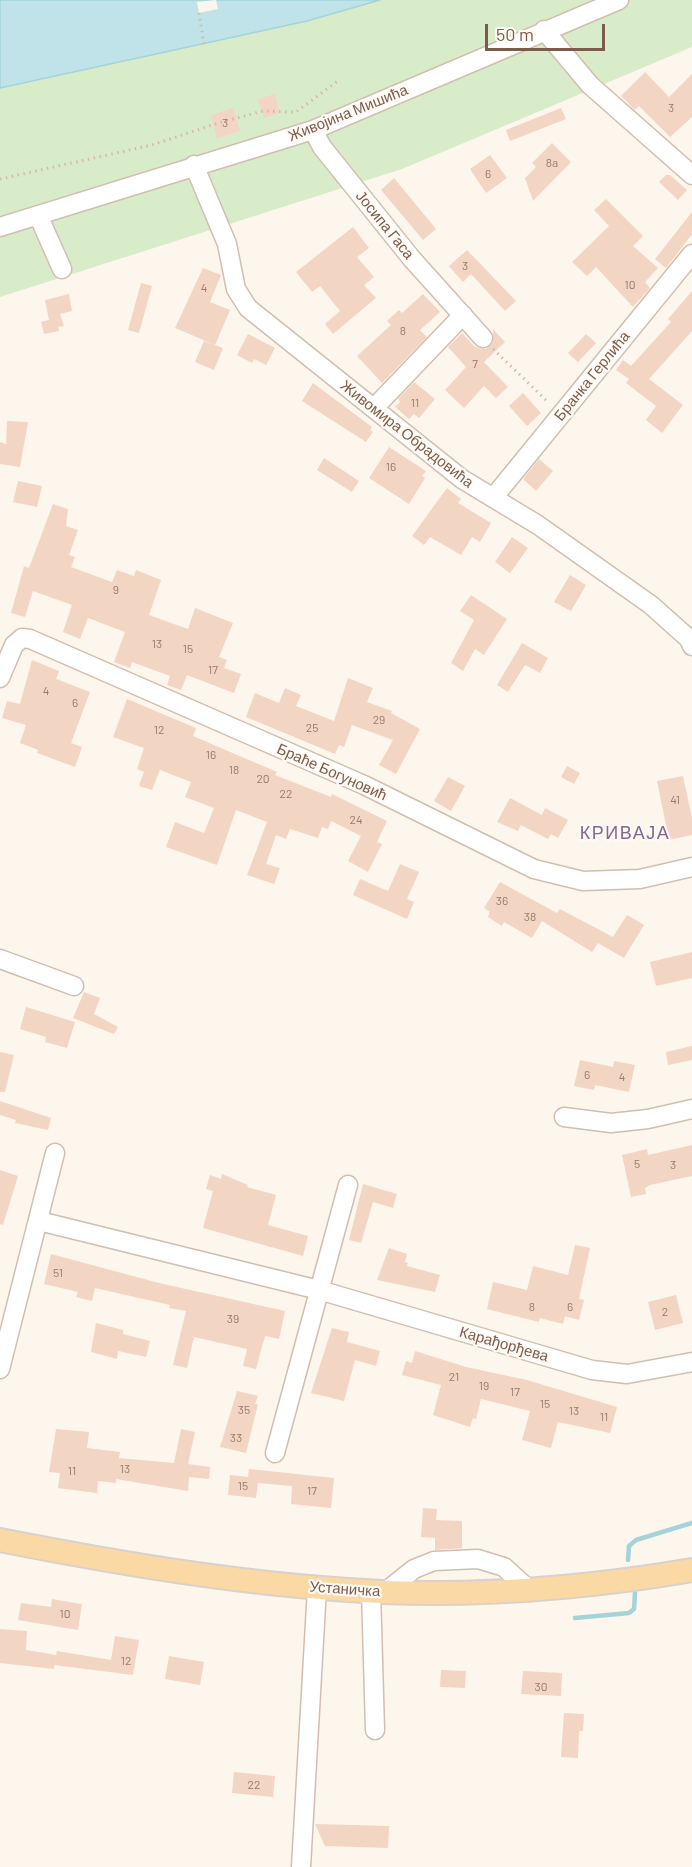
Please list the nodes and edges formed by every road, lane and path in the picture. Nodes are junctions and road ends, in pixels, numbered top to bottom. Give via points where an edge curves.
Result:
1 (619, 0) edge
2 (199, 13) dead end
3 (544, 30) junction
4 (204, 44) dead end
5 (339, 80) dead end
6 (313, 130) junction
7 (194, 165) junction
8 (692, 175) edge
9 (0, 179) edge
10 (38, 215) junction
11 (0, 227) edge
12 (692, 254) edge
13 (62, 269) dead end
14 (463, 315) junction
15 (483, 338) joint
16 (374, 408) junction
17 (562, 413) junction
18 (493, 498) junction
19 (692, 646) edge
20 (0, 678) edge
21 (692, 867) edge
22 (0, 959) edge
23 (74, 986) dead end
24 (692, 1109) edge
25 (564, 1117) dead end
26 (55, 1154) dead end
27 (348, 1185) dead end
28 (39, 1221) junction
29 (319, 1290) junction
30 (692, 1362) edge
31 (0, 1369) edge
32 (275, 1453) dead end
33 (0, 1540) edge
34 (692, 1570) edge
35 (317, 1588) junction
36 (527, 1588) junction
37 (378, 1592) junction
38 (375, 1730) dead end
39 (301, 1867) edge

1 - 3 street, Живојина Мишића
2 - 4 path
3 - 6 street, Живојина Мишића
3 - 8 street via 590,85
5 - 9 path via 296,112 263,111 152,145
6 - 7 street, Живојина Мишића
6 - 14 street, Јосипа Гаса via 322,147 397,240
7 - 10 street, Живојина Мишића
7 - 16 street, Живомира Обрадовића via 227,244 236,289 248,308
10 - 11 street, Живојина Мишића
10 - 13 street
12 - 17 street, Бранка Герлића
14 - 15 street, Јосипа Гаса
14 - 16 street
15 - 17 path
16 - 18 street, Живомира Обрадовића via 462,479
17 - 18 street, Бранка Герлића
18 - 19 street, Живомира Обрадовића via 651,605
20 - 21 street, Браће Богуновић via 14,645 22,638 30,639 364,785 534,869 583,881 639,879
22 - 23 street
24 - 25 street via 611,1123
26 - 28 street
27 - 29 street
28 - 29 street, Карађорђева
28 - 31 street
29 - 30 street, Карађорђева via 592,1370 627,1374
29 - 32 street
33 - 35 main road, Устаничка via 183,1573
34 - 36 main road, Устаничка
35 - 37 main road, Устаничка
35 - 39 street
36 - 37 main road, Устаничка
36 - 37 street via 504,1567 478,1559 435,1561 414,1569
37 - 38 street

